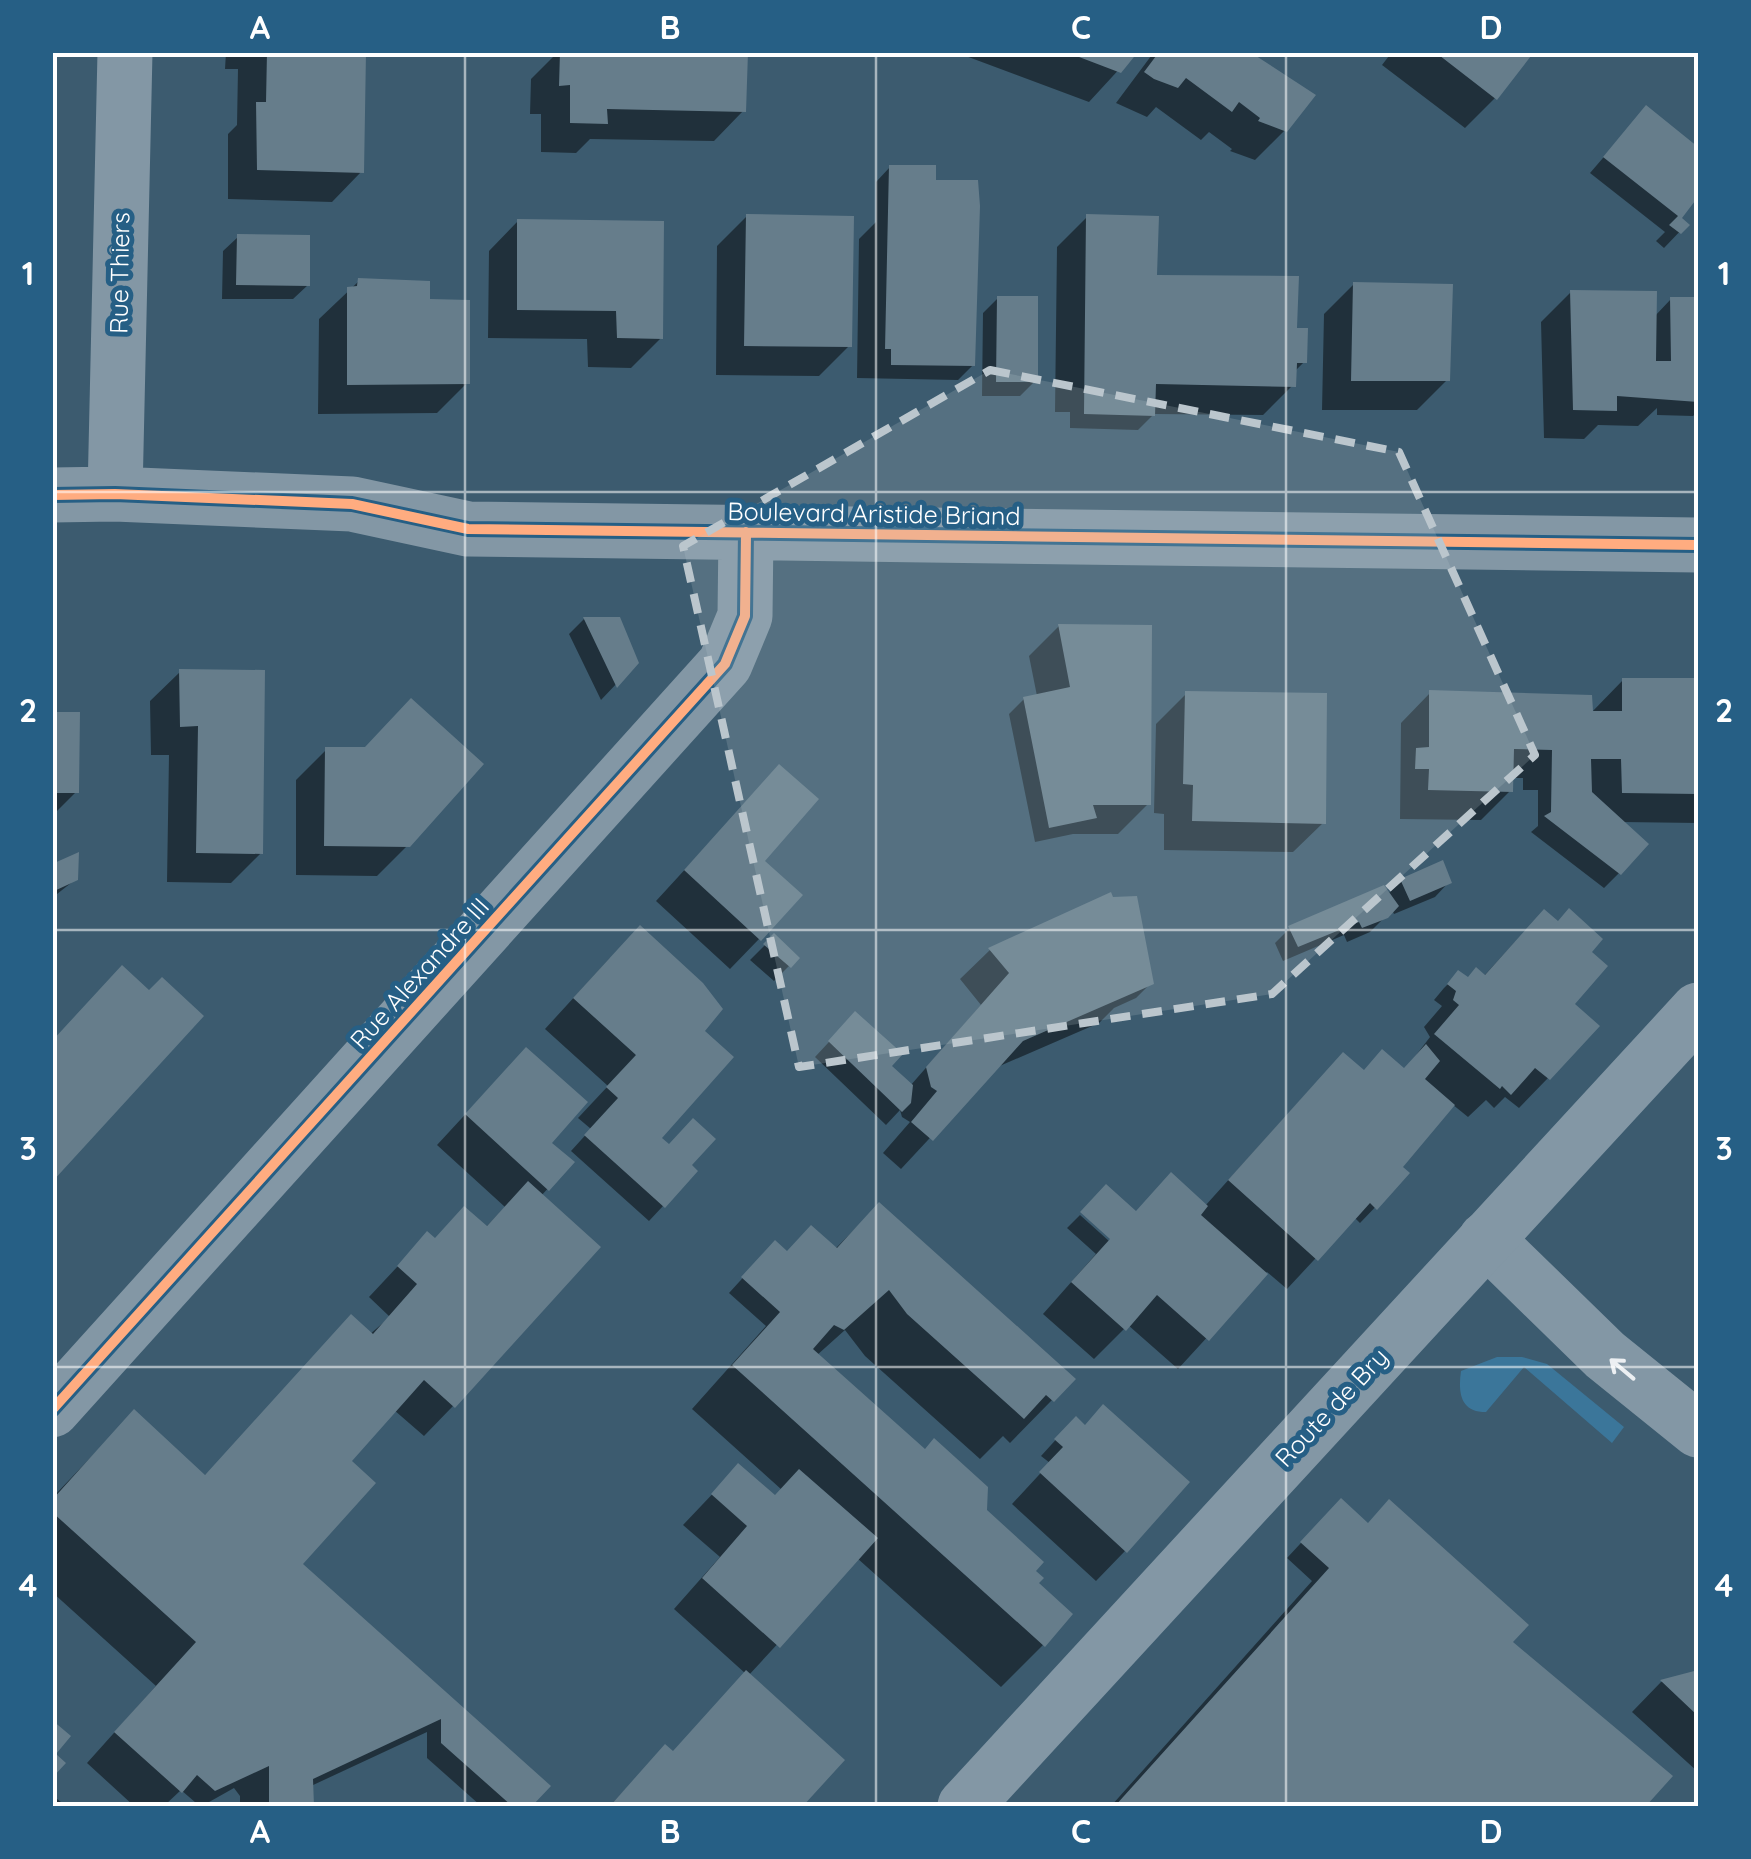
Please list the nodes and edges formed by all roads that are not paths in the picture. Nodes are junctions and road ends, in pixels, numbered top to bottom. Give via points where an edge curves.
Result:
1 (124, 52) edge
2 (115, 494) junction
3 (52, 496) edge
4 (746, 532) junction
5 (1698, 545) edge
6 (1698, 1010) edge
7 (1486, 1239) junction
8 (52, 1410) edge
9 (1698, 1430) edge
10 (965, 1806) edge

1 - 2 street, Rue Thiers
2 - 3 street, Boulevard Aristide Briand
2 - 4 street, Boulevard Aristide Briand via 352,504 468,529
4 - 5 street, Boulevard Aristide Briand
4 - 8 street, Rue Alexandre III via 745,616 724,664
6 - 7 street, Route de Bry
9 -> 7 street via 1605,1355
7 - 10 street, Route de Bry

